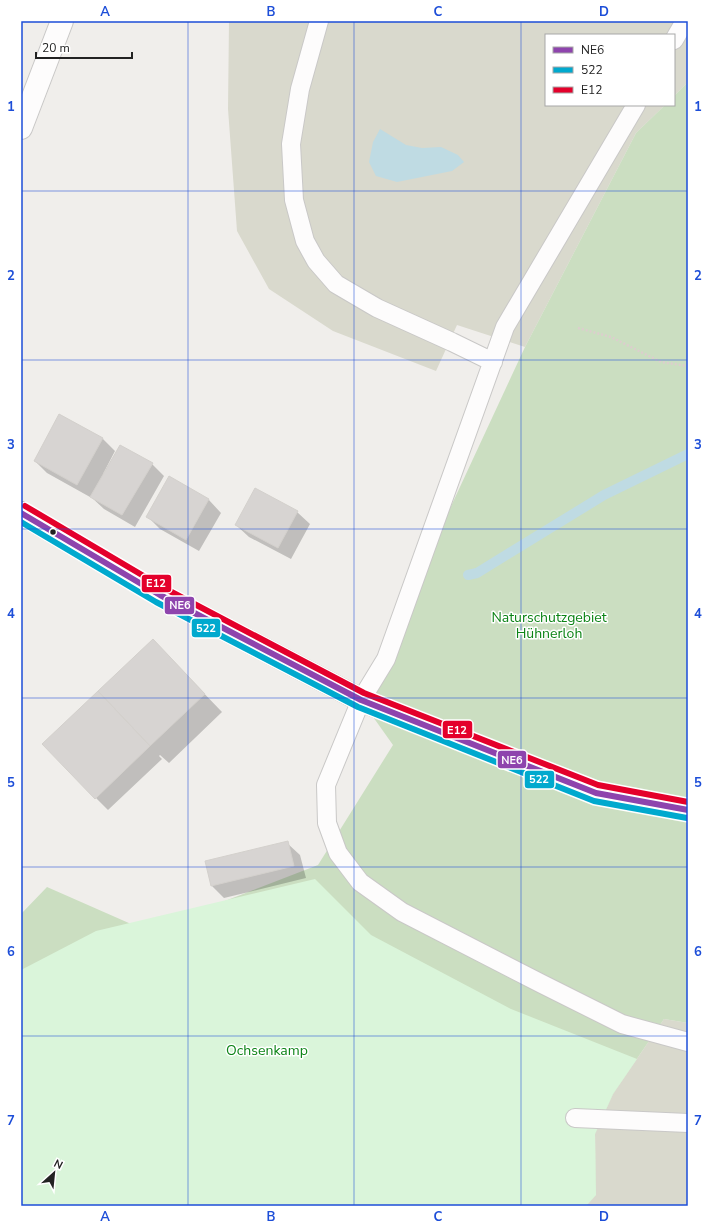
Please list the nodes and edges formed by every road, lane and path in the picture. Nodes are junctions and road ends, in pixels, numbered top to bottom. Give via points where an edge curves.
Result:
1 (62, 21) edge
2 (319, 21) edge
3 (685, 21) edge
4 (675, 38) edge
5 (635, 106) edge
6 (21, 128) edge
7 (578, 328) dead end
8 (493, 362) junction
9 (688, 366) edge
10 (21, 513) edge
11 (361, 700) junction
12 (688, 810) edge
13 (688, 1042) edge
14 (575, 1118) dead end
15 (688, 1123) edge

1 - 6 street
2 - 8 lane via 300,89 291,144 294,200 306,241 316,261 336,284 376,308
3 - 4 lane
5 - 8 lane via 505,327
7 - 9 path via 611,337 661,362
8 - 11 lane via 386,659
10 - 11 main road via 160,595
11 - 12 main road via 596,793
11 - 13 lane via 326,785 328,823 338,853 360,882 402,912 622,1024
14 - 15 lane

